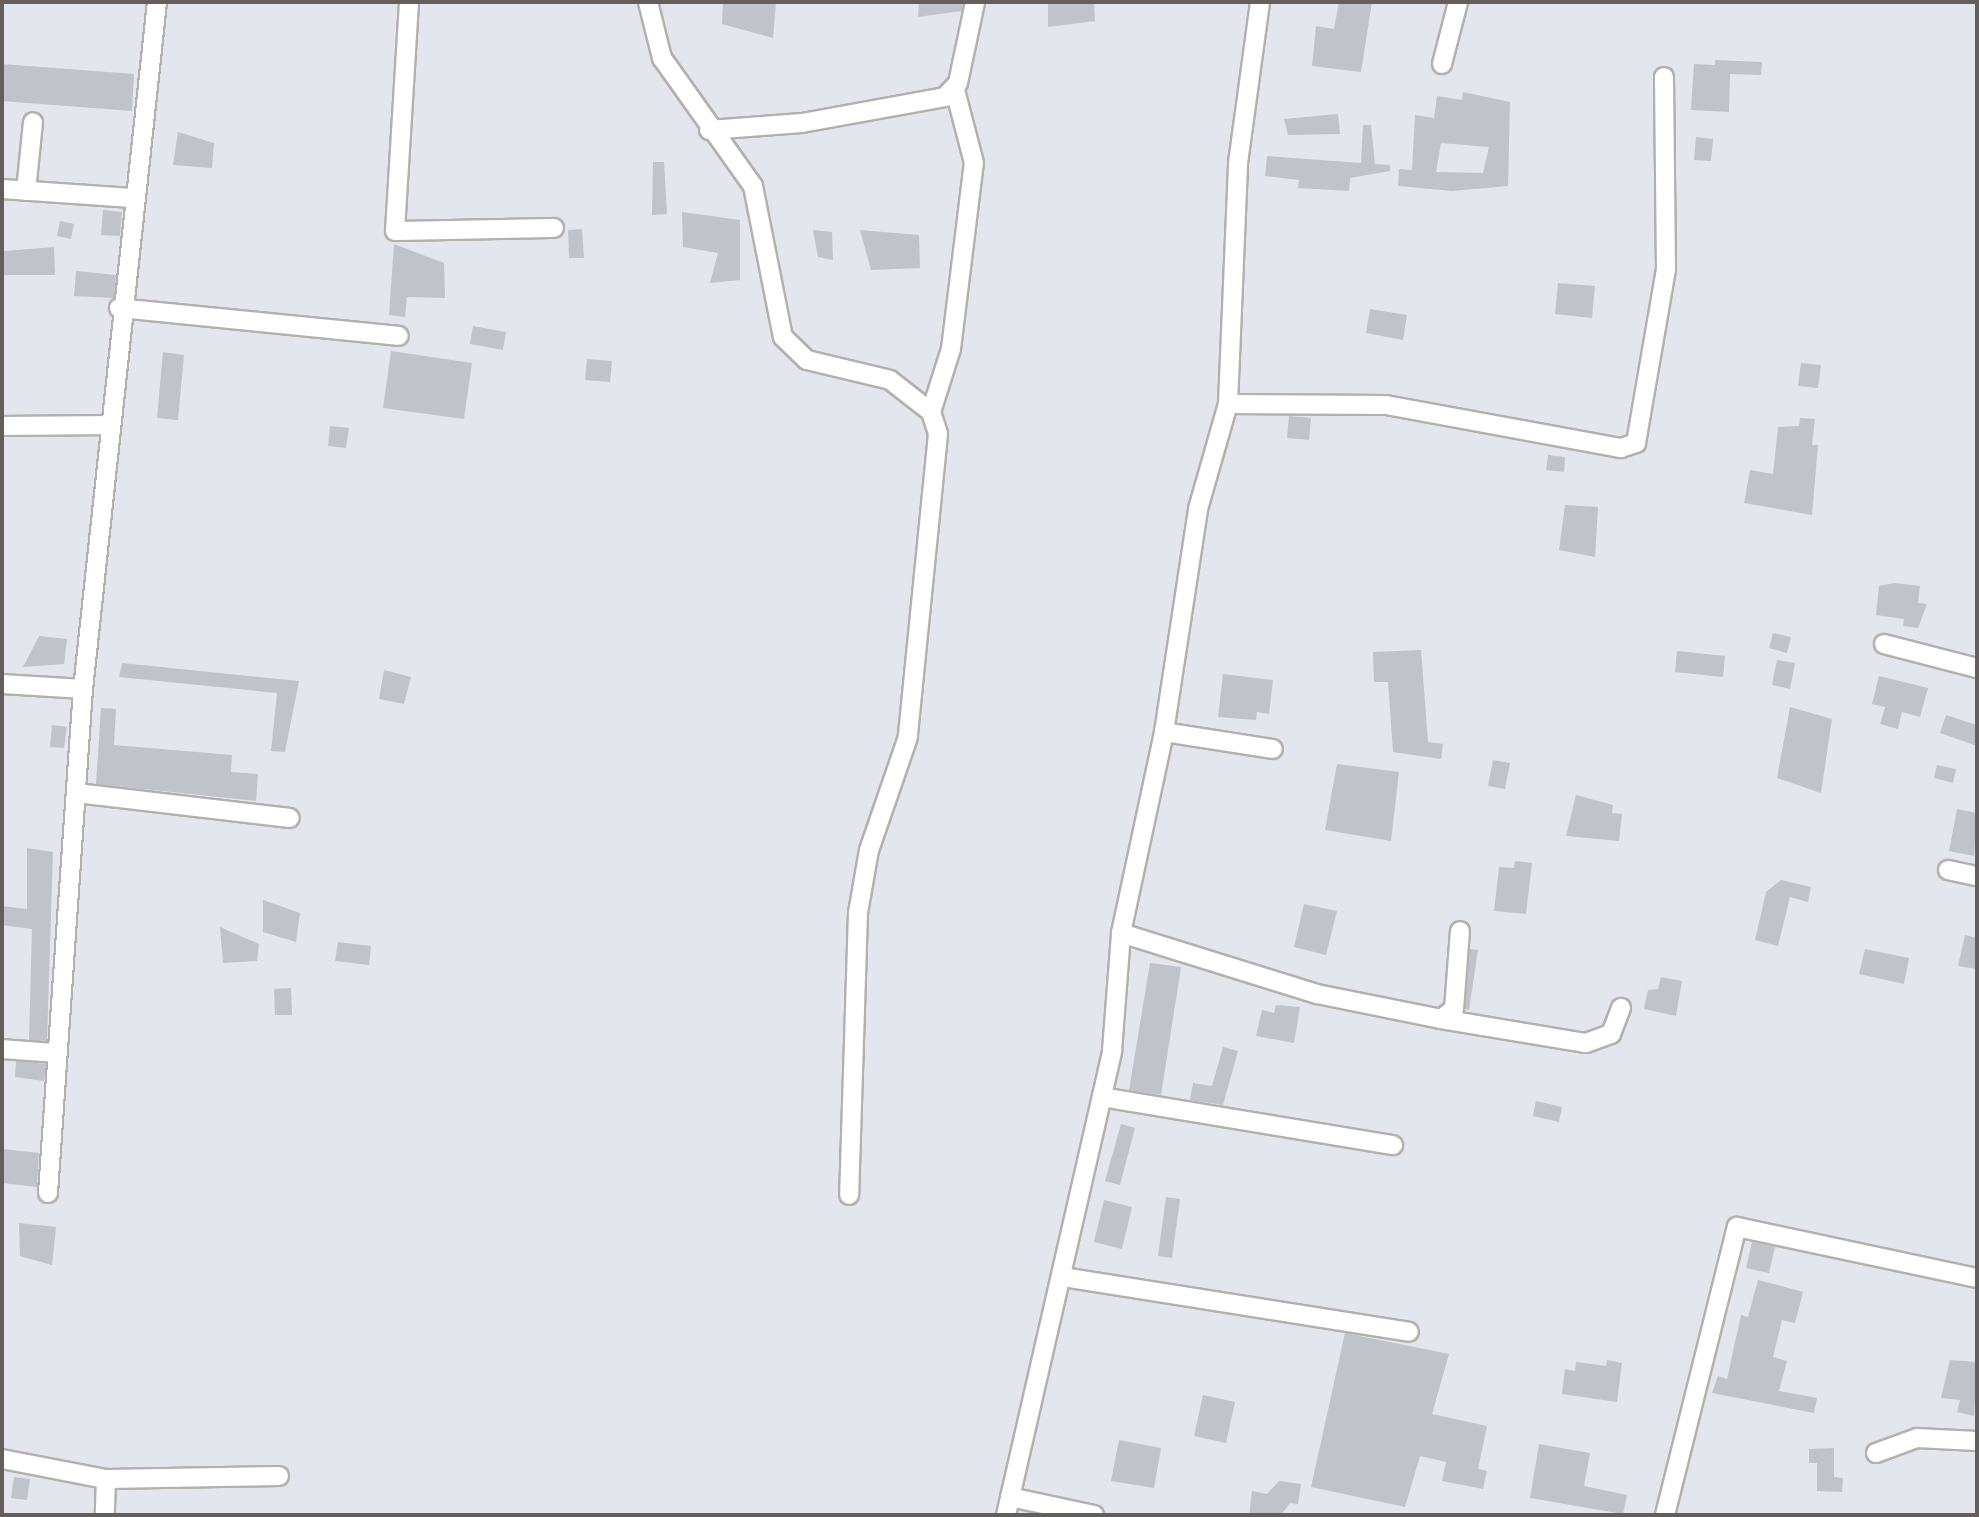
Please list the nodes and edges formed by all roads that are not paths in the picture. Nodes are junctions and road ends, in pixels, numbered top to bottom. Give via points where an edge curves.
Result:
1 (157, 2) edge
2 (409, 2) edge
3 (648, 2) edge
4 (975, 2) edge
5 (1260, 2) edge
6 (1458, 2) edge
7 (1442, 64) dead end
8 (1664, 77) dead end
9 (955, 90) junction
10 (33, 122) dead end
11 (709, 130) junction
12 (2, 189) edge
13 (26, 191) junction
14 (132, 198) junction
15 (554, 228) dead end
16 (120, 308) junction
17 (399, 336) dead end
18 (1227, 404) junction
19 (931, 412) junction
20 (108, 425) junction
21 (2, 426) edge
22 (1884, 643) dead end
23 (1977, 668) edge
24 (2, 684) edge
25 (83, 689) junction
26 (1164, 732) junction
27 (1273, 749) dead end
28 (77, 793) junction
29 (289, 818) dead end
30 (1948, 870) dead end
31 (1977, 876) edge
32 (1460, 931) dead end
33 (1121, 933) junction
34 (1621, 1008) dead end
35 (1441, 1019) junction
36 (2, 1049) edge
37 (55, 1052) junction
38 (1102, 1097) junction
39 (1393, 1145) dead end
40 (48, 1193) dead end
41 (849, 1195) dead end
42 (1063, 1277) junction
43 (1977, 1278) edge
44 (1409, 1332) dead end
45 (1977, 1441) edge
46 (1875, 1453) dead end
47 (2, 1459) edge
48 (279, 1476) dead end
49 (106, 1479) junction
50 (1010, 1497) junction
51 (105, 1515) edge
52 (1006, 1515) edge
53 (1094, 1515) edge
54 (1665, 1515) edge

1 - 14 street
2 - 15 street via 395,231
3 - 11 street via 662,58
4 - 9 street
5 - 18 street via 1238,163
6 - 7 street
8 - 18 street via 1666,269 1636,443 1621,448 1386,405
9 - 11 street via 913,106
9 - 19 street via 974,163 951,349
10 - 13 street
11 - 19 street via 743,165 753,186 783,337 807,360 890,380
12 - 13 street
13 - 14 street
14 - 16 street
16 - 17 street
16 - 20 street
18 - 26 street via 1198,509
19 - 41 street via 938,434 936,479 908,737 869,850 858,913 849,1033
20 - 21 street
20 - 25 street
22 - 23 street
24 - 25 street
25 - 28 street
26 - 27 street
26 - 33 street
28 - 29 street
28 - 37 street
30 - 31 street
32 - 35 street via 1454,1009
33 - 35 street via 1317,994
33 - 38 street
34 - 35 street via 1611,1034 1586,1043
36 - 37 street
37 - 40 street
38 - 39 street
38 - 42 street
42 - 44 street
42 - 50 street
43 - 54 street via 1737,1227
45 - 46 street via 1917,1438
47 - 49 street
48 - 49 street
49 - 51 street
50 - 52 street
50 - 53 street

